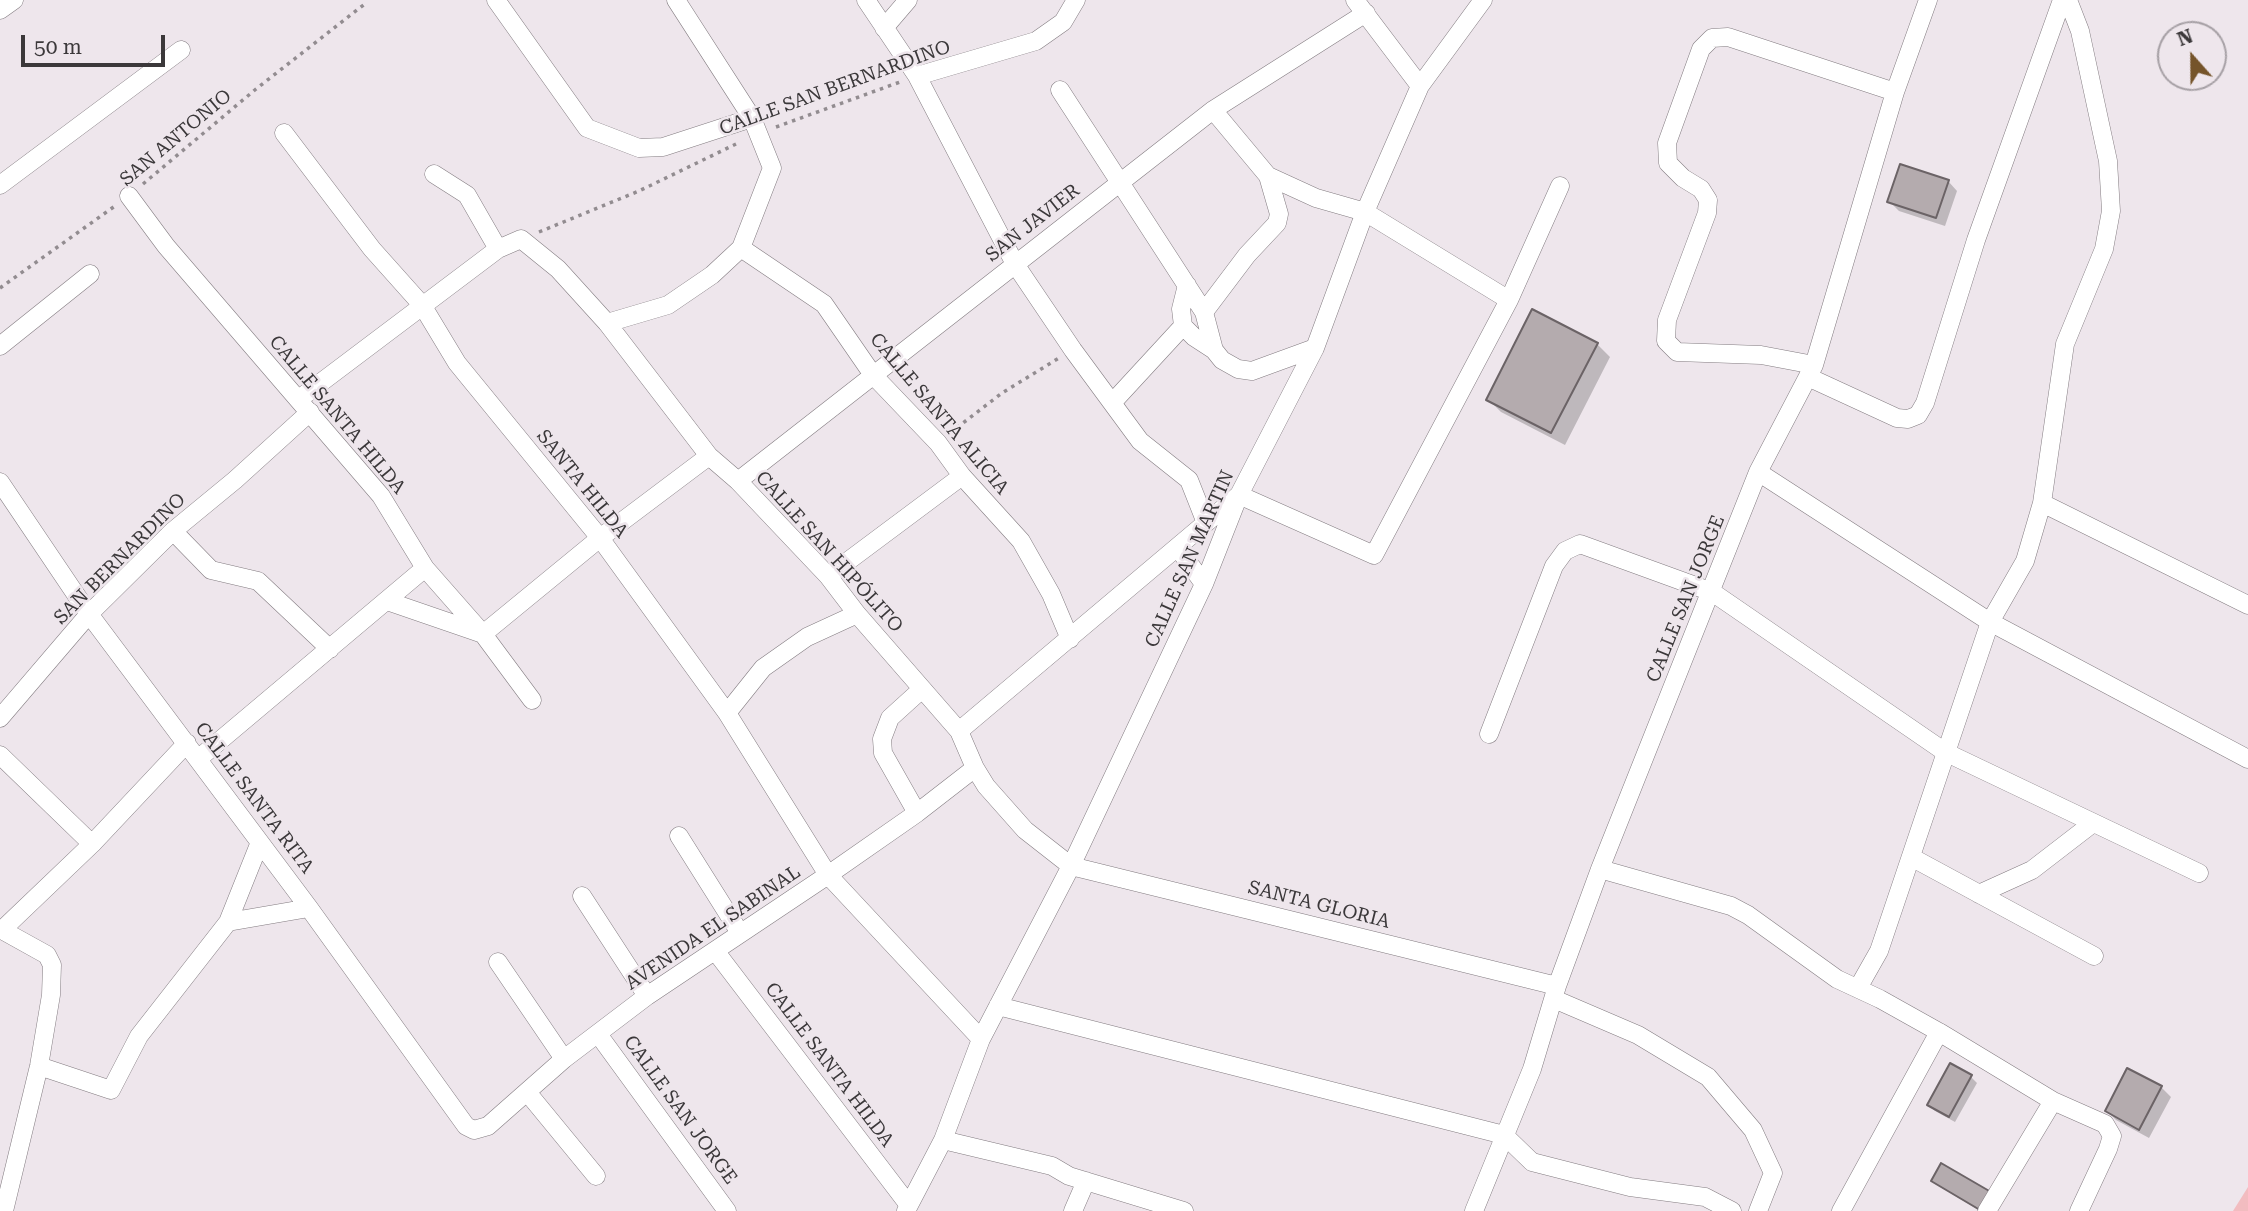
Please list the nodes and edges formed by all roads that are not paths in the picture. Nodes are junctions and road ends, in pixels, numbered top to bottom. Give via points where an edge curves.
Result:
1 (14, 0) edge
2 (496, 0) edge
3 (677, 0) edge
4 (866, 0) edge
5 (908, 0) edge
6 (1076, 0) edge
7 (1483, 0) edge
8 (1928, 0) edge
9 (2062, 0) edge
10 (2068, 0) edge
11 (1360, 7) edge
12 (0, 10) edge
13 (884, 28) junction
14 (181, 50) dead end
15 (917, 76) junction
16 (1420, 86) junction
17 (1060, 90) dead end
18 (1895, 92) junction
19 (1213, 110) junction
20 (755, 126) junction
21 (285, 133) dead end
22 (434, 174) dead end
23 (1268, 176) junction
24 (1121, 181) junction
25 (0, 185) edge
26 (1560, 186) dead end
27 (129, 196) road end
28 (1365, 212) junction
29 (521, 239) joint
30 (741, 248) junction
31 (498, 249) junction
32 (1015, 264) junction
33 (90, 274) dead end
34 (1187, 285) junction
35 (1509, 300) junction
36 (422, 305) junction
37 (1204, 312) junction
38 (607, 323) junction
39 (1183, 326) junction
40 (0, 346) edge
41 (1315, 348) junction
42 (1214, 350) junction
43 (1811, 371) junction
44 (873, 375) junction
45 (1112, 403) junction
46 (305, 406) junction
47 (709, 456) junction
48 (1758, 472) junction
49 (962, 476) junction
50 (738, 481) junction
51 (0, 482) edge
52 (1239, 495) junction
53 (2042, 503) junction
54 (1206, 523) junction
55 (173, 531) junction
56 (600, 537) junction
57 (1178, 548) junction
58 (425, 568) junction
59 (828, 576) junction
60 (1204, 584) junction
61 (1712, 592) junction
62 (387, 601) junction
63 (2248, 605) edge
64 (89, 614) junction
65 (856, 614) junction
66 (1990, 622) junction
67 (483, 634) junction
68 (1070, 639) junction
69 (330, 649) junction
70 (922, 689) junction
71 (531, 700) dead end
72 (727, 713) junction
73 (0, 718) edge
74 (959, 732) junction
75 (1489, 734) dead end
76 (187, 743) junction
77 (1945, 752) junction
78 (0, 755) edge
79 (198, 758) junction
80 (2248, 759) edge
81 (975, 768) junction
82 (918, 813) junction
83 (2093, 823) junction
84 (679, 836) dead end
85 (260, 842) junction
86 (92, 844) junction
87 (1911, 857) junction
88 (1071, 866) junction
89 (1601, 869) junction
90 (2199, 873) dead end
91 (828, 875) junction
92 (1979, 894) junction
93 (582, 896) dead end
94 (309, 908) junction
95 (229, 922) junction
96 (1, 929) edge
97 (740, 933) junction
98 (716, 951) junction
99 (2094, 956) dead end
100 (498, 962) dead end
101 (1858, 988) junction
102 (1555, 993) junction
103 (647, 996) junction
104 (998, 1006) junction
105 (1939, 1032) junction
106 (598, 1034) junction
107 (981, 1039) junction
108 (564, 1059) junction
109 (39, 1066) junction
110 (527, 1092) junction
111 (2053, 1101) junction
112 (481, 1129) joint
113 (1504, 1135) junction
114 (943, 1140) junction
115 (596, 1176) dead end
116 (1086, 1181) junction
117 (907, 1208) edge
118 (4, 1211) edge
119 (727, 1211) edge
120 (1073, 1211) edge
121 (1184, 1211) edge
122 (1474, 1211) edge
123 (1732, 1211) edge
124 (1758, 1211) edge
125 (1841, 1211) edge
126 (1987, 1211) edge
127 (2079, 1211) edge

1 - 12 street
2 - 20 street via 587,128 639,148
3 - 20 street
4 - 13 street
5 - 13 street
6 - 15 street, CALLE SAN BERNARDINO via 1062,22 1036,41
7 - 16 street, CALLE SAN MARTIN
8 - 18 street, CALLE SAN JORGE
9 - 43 street via 1918,415 1897,418
10 - 53 street via 2080,31 2108,161 2110,211 2104,250 2065,344
11 - 16 street
11 - 19 street, SAN JAVIER
13 - 15 street
14 - 25 street
15 - 32 street
16 - 28 street, CALLE SAN MARTIN
17 - 24 street
18 - 43 street, CALLE SAN JORGE
18 - 43 street via 1728,37 1712,38 1701,49 1667,143 1668,163 1708,200 1667,320 1666,341 1677,352 1761,355
19 - 23 street
19 - 24 street, SAN JAVIER
20 - 30 street via 772,168
21 - 36 street, SANTA HILDA via 372,249
22 - 31 street via 467,195
23 - 28 street via 1316,198
23 - 37 street via 1279,214 1276,223
24 - 32 street, SAN JAVIER
24 - 34 street
26 - 35 street
27 - 46 street, CALLE SANTA HILDA via 166,246
28 - 35 street
28 - 41 street, CALLE SAN MARTIN
29 - 31 street, SAN BERNARDINO
29 - 38 street, CALLE SAN HIPÓLITO via 558,269
30 - 38 street via 668,305
30 - 44 street, CALLE SANTA ALICIA via 824,304
31 - 36 street, SAN BERNARDINO
32 - 44 street, SAN JAVIER
32 - 45 street
33 - 40 street
34 - 37 street
34 - 39 street via 1181,309
35 - 52 street via 1374,555
36 - 46 street, SAN BERNARDINO
36 - 56 street, SANTA HILDA via 457,363
37 - 42 street
38 - 47 street, CALLE SAN HIPÓLITO
39 - 42 street
39 - 45 street
41 - 42 street via 1252,371 1238,369
41 - 52 street, CALLE SAN MARTIN
43 - 48 street, CALLE SAN JORGE
44 - 49 street, CALLE SANTA ALICIA via 938,443
44 - 50 street, SAN JAVIER
45 - 54 street via 1140,441 1189,480
46 - 55 street, SAN BERNARDINO via 235,480
46 - 58 street, CALLE SANTA HILDA via 381,496
47 - 50 street, CALLE SAN HIPÓLITO
47 - 56 street
48 - 61 street, CALLE SAN JORGE
48 - 66 street
49 - 59 street
49 - 68 street, CALLE SANTA ALICIA via 1021,541
50 - 59 street, CALLE SAN HIPÓLITO
51 - 64 street, CALLE SANTA RITA
52 - 54 street
52 - 60 street, CALLE SAN MARTIN
53 - 63 street
53 - 66 street via 2025,561
54 - 57 street
55 - 64 street, SAN BERNARDINO
55 - 69 street via 211,570 258,581
56 - 67 street
56 - 72 street, SANTA HILDA
57 - 60 street
57 - 68 street
58 - 62 street
58 - 67 street, CALLE SANTA HILDA
59 - 65 street, CALLE SAN HIPÓLITO
60 - 88 street, CALLE SAN MARTIN
61 - 75 street via 1580,544 1565,551 1554,566
61 - 77 street
61 - 89 street, CALLE SAN JORGE
62 - 67 street
62 - 69 street
64 - 73 street, SAN BERNARDINO
64 - 76 street, CALLE SANTA RITA
65 - 70 street, CALLE SAN HIPÓLITO
65 - 72 street via 807,637 763,668
66 - 77 street
66 - 80 street
67 - 71 street, CALLE SANTA HILDA
68 - 74 street
69 - 79 street
70 - 74 street, CALLE SAN HIPÓLITO
70 - 82 street via 890,718 882,739 883,753
72 - 91 street, SANTA HILDA
74 - 81 street, CALLE SAN HIPÓLITO
76 - 79 street, CALLE SANTA RITA
76 - 86 street
77 - 83 street
77 - 87 street
78 - 86 street
79 - 85 street, CALLE SANTA RITA
81 - 82 street, AVENIDA EL SABINAL
81 - 88 street, CALLE SAN HIPÓLITO via 1025,830
82 - 91 street, AVENIDA EL SABINAL
83 - 90 street
83 - 92 street via 2032,870
84 - 97 street
85 - 94 street, CALLE SANTA RITA
85 - 95 street
86 - 96 street
87 - 92 street
87 - 101 street via 1879,951
88 - 102 street, SANTA GLORIA
88 - 104 street, CALLE SAN MARTIN
89 - 101 street via 1731,906 1837,979
89 - 102 street, CALLE SAN JORGE
91 - 97 street, AVENIDA EL SABINAL
91 - 107 street, SANTA HILDA
92 - 99 street
93 - 103 street
94 - 95 street
94 - 112 street, CALLE SANTA RITA via 466,1126
95 - 109 street via 139,1036 111,1090
96 - 109 street via 47,954 52,965
97 - 98 street, AVENIDA EL SABINAL
98 - 103 street, AVENIDA EL SABINAL
98 - 117 street, CALLE SANTA HILDA
100 - 108 street
101 - 105 street
102 - 113 street, CALLE SAN JORGE via 1532,1069
102 - 124 street, SANTA GLORIA via 1708,1077 1753,1130 1773,1173
103 - 106 street, AVENIDA EL SABINAL
104 - 107 street, CALLE SAN MARTIN
104 - 113 street
105 - 111 street
105 - 125 street
106 - 108 street, AVENIDA EL SABINAL
106 - 119 street, CALLE SAN JORGE
107 - 114 street, CALLE SAN MARTIN
108 - 110 street, AVENIDA EL SABINAL
109 - 118 street
110 - 112 street, AVENIDA EL SABINAL
110 - 115 street
111 - 126 street
111 - 127 street via 2105,1124 2112,1136
113 - 122 street, CALLE SAN JORGE
113 - 123 street via 1532,1162 1630,1187 1705,1197
114 - 116 street via 1052,1166
114 - 117 street, CALLE SAN MARTIN
116 - 120 street
116 - 121 street

